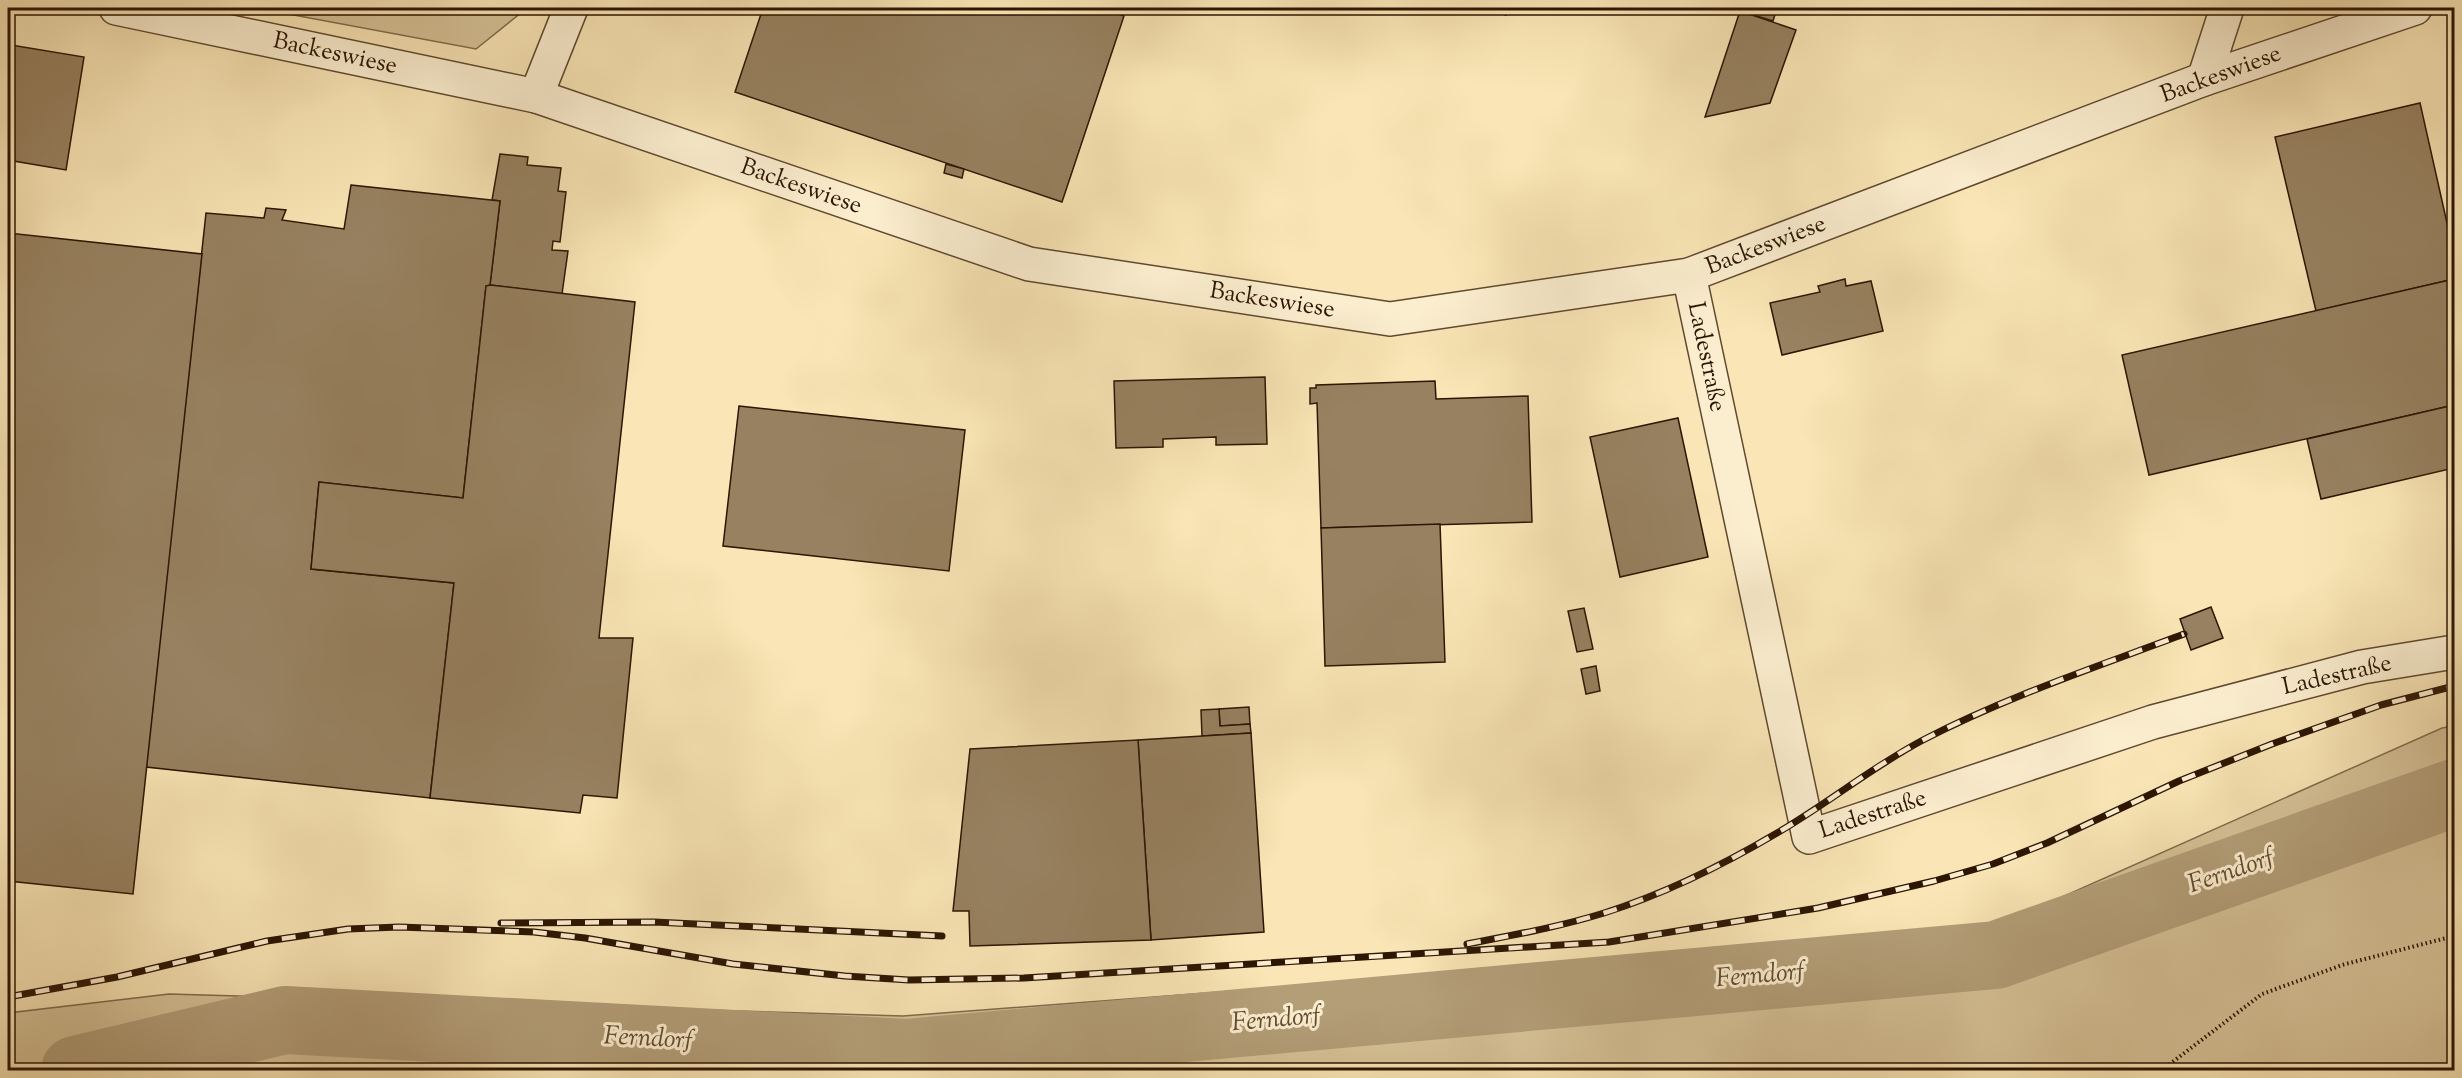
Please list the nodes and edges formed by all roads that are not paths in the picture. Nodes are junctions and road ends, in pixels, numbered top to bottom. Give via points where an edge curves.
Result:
1 (116, 8) edge
2 (571, 8) edge
3 (2227, 8) edge
4 (2415, 8) edge
5 (2204, 80) junction
6 (536, 96) junction
7 (1689, 275) junction
8 (2454, 652) edge

1 - 6 street, Backeswiese
2 - 6 street
3 - 5 street
4 - 5 street, Backeswiese
5 - 7 street, Backeswiese
6 - 7 street, Backeswiese via 1029,264 1390,319
7 - 8 street, Ladestraße via 1809,837 2153,722 2362,667

